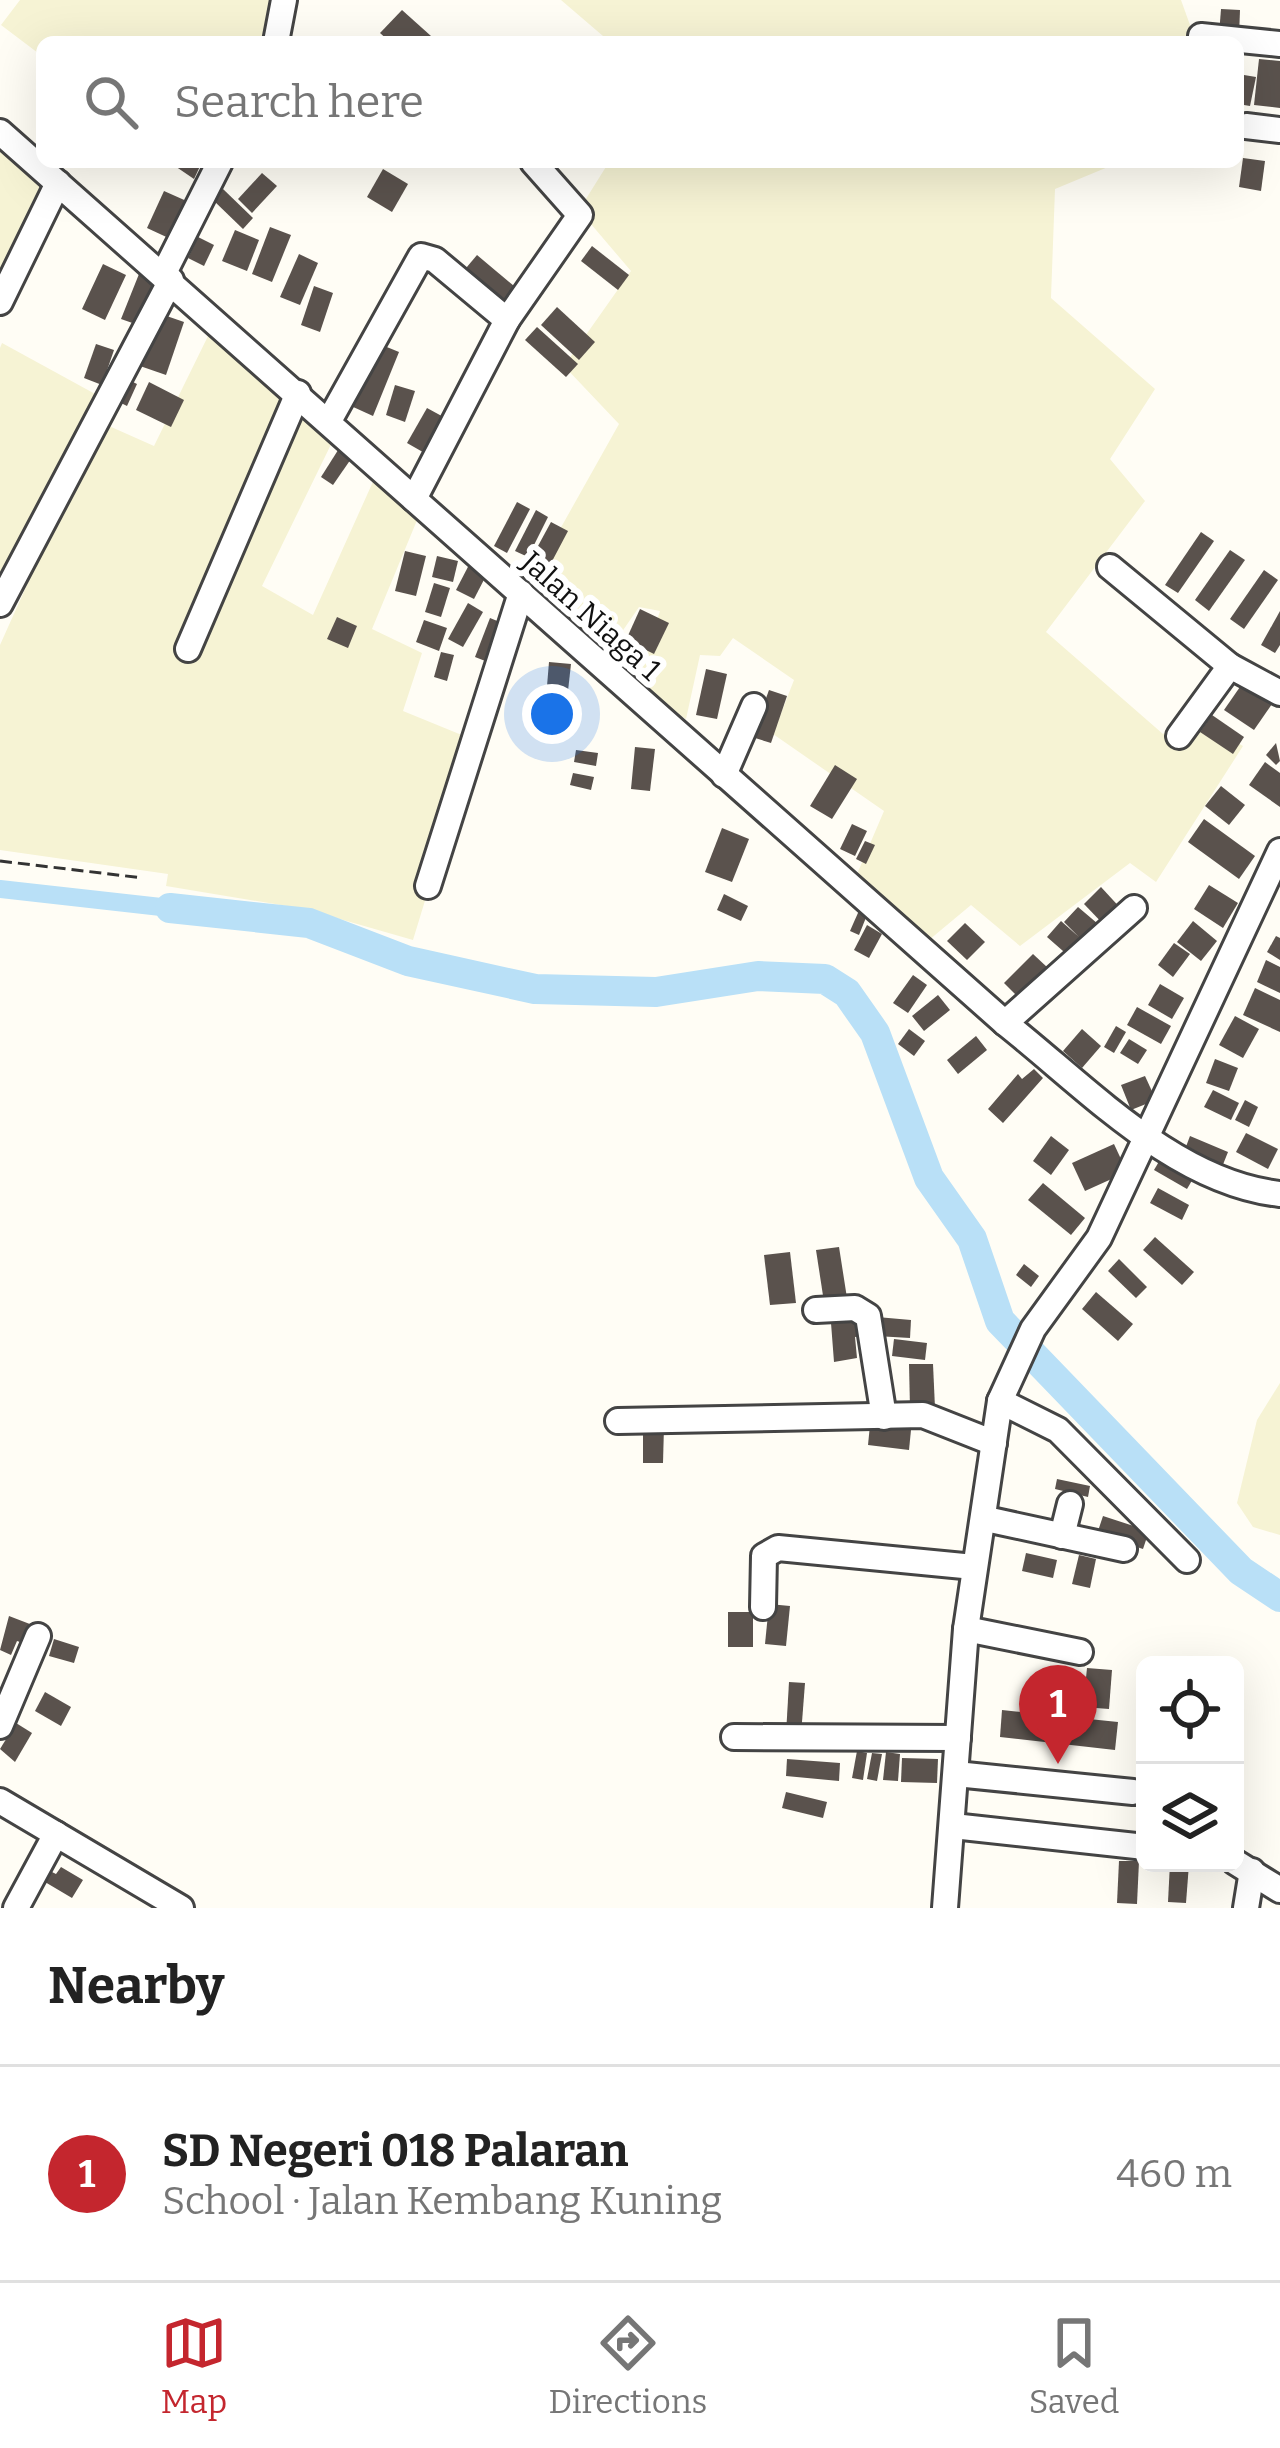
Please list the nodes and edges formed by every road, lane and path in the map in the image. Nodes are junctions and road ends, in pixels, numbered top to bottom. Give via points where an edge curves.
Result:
1 (284, 0) edge
2 (277, 36) edge
3 (1244, 40) edge
4 (1280, 44) edge
5 (1246, 126) dead end
6 (1280, 130) edge
7 (0, 132) edge
8 (36, 164) edge
9 (41, 168) edge
10 (217, 168) edge
11 (538, 168) edge
12 (58, 183) junction
13 (167, 277) junction
14 (0, 302) edge
15 (507, 320) junction
16 (298, 393) junction
17 (329, 421) junction
18 (414, 499) junction
19 (1109, 567) dead end
20 (521, 593) junction
21 (0, 604) edge
22 (188, 649) dead end
23 (1230, 666) junction
24 (1280, 693) edge
25 (754, 706) dead end
26 (1179, 736) dead end
27 (724, 775) junction
28 (1278, 859) edge
29 (0, 861) edge
30 (143, 878) dead end
31 (428, 886) dead end
32 (1134, 908) dead end
33 (1005, 1023) junction
34 (1149, 1137) junction
35 (1280, 1194) edge
36 (816, 1310) dead end
37 (1004, 1391) junction
38 (884, 1417) junction
39 (618, 1420) dead end
40 (994, 1443) junction
41 (1070, 1504) dead end
42 (986, 1519) junction
43 (1062, 1536) junction
44 (1124, 1549) dead end
45 (1187, 1560) dead end
46 (974, 1567) junction
47 (763, 1607) dead end
48 (966, 1629) junction
49 (38, 1636) dead end
50 (1080, 1652) dead end
51 (0, 1726) edge
52 (734, 1737) dead end
53 (958, 1738) junction
54 (956, 1774) junction
55 (1133, 1792) dead end
56 (0, 1801) edge
57 (953, 1826) junction
58 (56, 1834) junction
59 (1136, 1846) edge
60 (1244, 1867) edge
61 (1243, 1872) edge
62 (1280, 1890) edge
63 (16, 1908) edge
64 (181, 1908) edge
65 (945, 1908) edge
66 (1246, 1908) edge

1 - 2 street
3 - 4 street
5 - 6 street
7 - 8 street, Jalan Niaga 1
9 - 12 street, Jalan Niaga 1
10 - 13 street
11 - 15 street via 580,215
12 - 13 street, Jalan Niaga 1
12 - 14 street
13 - 16 street, Jalan Niaga 1
13 - 21 street
15 - 17 street via 421,256
15 - 18 street
16 - 17 street, Jalan Niaga 1
16 - 22 street
17 - 18 street, Jalan Niaga 1
18 - 20 street, Jalan Niaga 1
19 - 23 street
20 - 27 street, Jalan Niaga 1
20 - 31 street
23 - 24 street
23 - 26 street
25 - 27 street
27 - 33 street, Jalan Niaga 1
28 - 34 street
29 - 30 path
32 - 33 street
33 - 34 street, Jalan Niaga 1
34 - 35 street, Jalan Niaga 1 via 1221,1180
34 - 37 street via 1083,1265 1033,1330
36 - 38 street via 855,1308 868,1316
37 - 40 street
37 - 45 street via 1058,1430
38 - 39 street
38 - 40 street via 934,1416
40 - 42 street
41 - 43 street
42 - 43 street
42 - 46 street
43 - 44 street
46 - 47 street via 778,1548 764,1556
46 - 48 street
48 - 50 street
48 - 53 street
49 - 51 street
52 - 53 street
53 - 54 street
54 - 55 street
54 - 57 street
56 - 58 street
57 - 59 street
57 - 65 street
58 - 63 street
58 - 64 street
60 - 62 street
61 - 66 street

